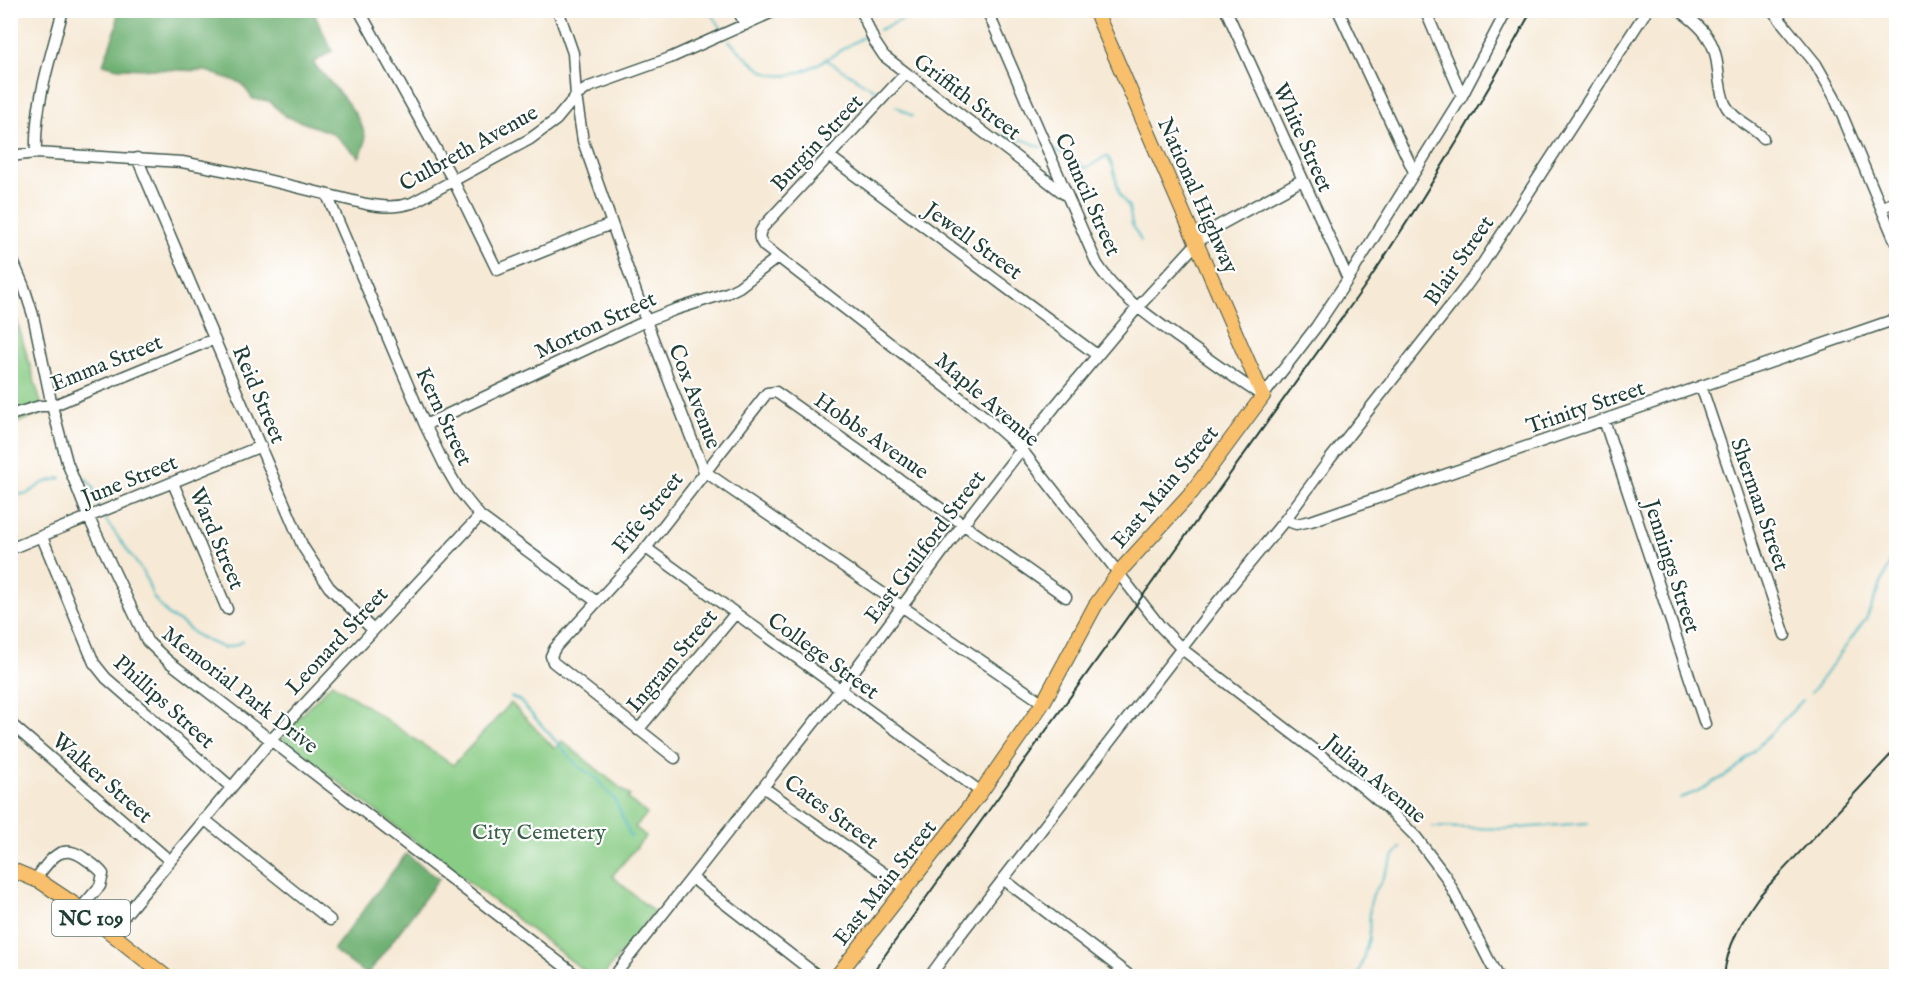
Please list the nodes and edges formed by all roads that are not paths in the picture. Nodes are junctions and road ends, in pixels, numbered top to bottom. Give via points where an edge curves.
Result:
1 (63, 10) edge
2 (558, 10) edge
3 (738, 10) edge
4 (777, 10) edge
5 (861, 10) edge
6 (987, 10) edge
7 (1095, 10) edge
8 (1226, 10) edge
9 (1338, 10) edge
10 (1425, 10) edge
11 (1507, 10) edge
12 (1647, 10) edge
13 (1679, 10) edge
14 (1772, 10) edge
15 (362, 12) edge
16 (745, 25) junction
17 (906, 73) junction
18 (576, 96) junction
19 (1462, 96) junction
20 (1762, 138) dead end
21 (36, 153) junction
22 (10, 156) edge
23 (829, 156) junction
24 (137, 158) junction
25 (1414, 172) junction
26 (453, 180) junction
27 (1302, 180) junction
28 (327, 195) junction
29 (1070, 198) junction
30 (1896, 202) edge
31 (1882, 207) junction
32 (611, 224) junction
33 (759, 239) joint
34 (1197, 243) junction
35 (1896, 243) edge
36 (10, 254) edge
37 (778, 257) junction
38 (1348, 279) junction
39 (1138, 307) junction
40 (1896, 320) edge
41 (646, 321) junction
42 (214, 339) junction
43 (1097, 355) junction
44 (1701, 386) junction
45 (772, 391) joint
46 (1263, 396) junction
47 (52, 406) junction
48 (10, 415) edge
49 (1604, 420) junction
50 (425, 424) junction
51 (261, 446) junction
52 (1022, 450) junction
53 (704, 471) junction
54 (173, 483) junction
55 (88, 516) junction
56 (480, 516) junction
57 (1285, 520) junction
58 (964, 523) junction
59 (42, 537) junction
60 (646, 548) junction
61 (10, 549) edge
62 (1119, 572) junction
63 (1066, 597) dead end
64 (597, 602) junction
65 (902, 607) junction
66 (227, 609) dead end
67 (735, 614) junction
68 (372, 629) junction
69 (1785, 635) dead end
70 (1182, 649) junction
71 (839, 691) junction
72 (1043, 703) junction
73 (10, 723) edge
74 (1705, 724) dead end
75 (638, 730) junction
76 (272, 739) junction
77 (675, 758) dead end
78 (231, 787) junction
79 (763, 787) junction
80 (981, 792) junction
81 (204, 819) junction
82 (169, 860) junction
83 (10, 869) edge
84 (692, 878) junction
85 (1003, 879) junction
86 (35, 880) junction
87 (906, 889) junction
88 (80, 909) junction
89 (330, 920) dead end
90 (110, 933) junction
91 (165, 976) edge
92 (577, 976) edge
93 (614, 976) edge
94 (818, 976) edge
95 (837, 976) edge
96 (930, 976) edge
97 (1130, 976) edge
98 (1497, 976) edge

1 - 21 street via 38,112
2 - 18 street, Cox Avenue via 573,53
3 - 16 street
4 - 16 street, Culbreth Avenue
5 - 17 street, Griffith Street via 884,56
6 - 29 street, Council Street
7 - 34 main road, National Highway
8 - 27 street, White Street
9 - 25 street
10 - 19 street
11 - 19 street, East Main Street
12 - 57 street, Blair Street via 1483,263
13 - 20 street via 1711,41 1726,105 1734,117 1754,128
14 - 31 street via 1816,64
15 - 26 street
16 - 18 street, Culbreth Avenue via 589,87
17 - 23 street, Burgin Street
17 - 29 street, Griffith Street
18 - 26 street, Culbreth Avenue via 543,131
18 - 32 street, Cox Avenue via 583,141
19 - 25 street, East Main Street
21 - 22 street, Culbreth Avenue
21 - 24 street, Culbreth Avenue
23 - 33 street, Burgin Street via 764,226
23 - 43 street, Jewell Street
24 - 28 street, Culbreth Avenue via 182,162
24 - 42 street, Reid Street
25 - 38 street, East Main Street
26 - 28 street, Culbreth Avenue via 398,207
26 - 32 street via 497,270
27 - 34 street, East Guilford Street via 1218,225
27 - 38 street, White Street
28 - 50 street, Kern Street
29 - 39 street, Council Street via 1097,264 1106,278
30 - 31 street
31 - 35 street
32 - 41 street, Cox Avenue
33 - 37 street, Maple Avenue
34 - 39 street, East Guilford Street
34 - 46 main road, National Highway
36 - 47 street, Memorial Park Drive via 33,315
37 - 41 street, Morton Street via 727,293
37 - 52 street, Maple Avenue
38 - 46 street, East Main Street
39 - 43 street, East Guilford Street
39 - 46 street, Council Street
40 - 44 street, Trinity Street
41 - 50 street, Morton Street
41 - 53 street, Cox Avenue
42 - 47 street, Emma Street
42 - 51 street, Reid Street
43 - 52 street, East Guilford Street
44 - 49 street, Trinity Street
44 - 69 street, Sherman Street
45 - 53 street, Fife Street
45 - 58 street, Hobbs Avenue
46 - 62 main road, East Main Street via 1192,492
47 - 48 street, Emma Street
47 - 55 street, Memorial Park Drive via 67,462
49 - 57 street, Trinity Street via 1311,521 1296,524
49 - 74 street, Jennings Street
50 - 56 street, Kern Street via 459,490
51 - 54 street, June Street
51 - 68 street, Reid Street via 317,571
52 - 58 street, East Guilford Street
52 - 62 street, Maple Avenue
53 - 60 street, Fife Street
53 - 65 street, Cox Avenue
54 - 55 street, June Street
54 - 66 street, Ward Street
55 - 59 street, June Street
55 - 76 street, Memorial Park Drive via 147,641
56 - 64 street, Kern Street
56 - 68 street, Leonard Street
57 - 70 street
58 - 63 street, Hobbs Avenue
58 - 65 street, East Guilford Street
59 - 61 street, June Street
59 - 78 street, Phillips Street via 94,663 106,678
60 - 64 street, Fife Street
60 - 67 street, College Street
62 - 70 street, Maple Avenue
62 - 72 main road, East Main Street via 1095,606
64 - 75 street, Fife Street via 551,656 553,662
65 - 71 street, East Guilford Street
65 - 72 street, Cox Avenue
67 - 71 street, College Street
67 - 75 street, Ingram Street
68 - 76 street, Leonard Street
70 - 85 street
70 - 98 street, Julian Avenue via 1361,786 1416,837 1446,878
71 - 79 street, East Guilford Street
71 - 80 street, College Street
72 - 80 main road, East Main Street
73 - 82 street, Walker Street
75 - 77 street
76 - 78 street, Leonard Street
76 - 92 street, Memorial Park Drive
78 - 81 street, Leonard Street
79 - 84 street, East Guilford Street
79 - 87 street, Cates Street
80 - 87 main road, East Main Street
81 - 82 street, Leonard Street
81 - 89 street
82 - 90 street, Leonard Street
83 - 86 main road, NC 109
84 - 93 street, East Guilford Street
84 - 94 street
85 - 96 street
85 - 97 street
86 - 88 main road, NC 109
86 - 88 street via 57,854 75,852 103,874 100,886
87 - 95 main road, East Main Street
88 - 90 main road, NC 109
90 - 91 main road, NC 109

